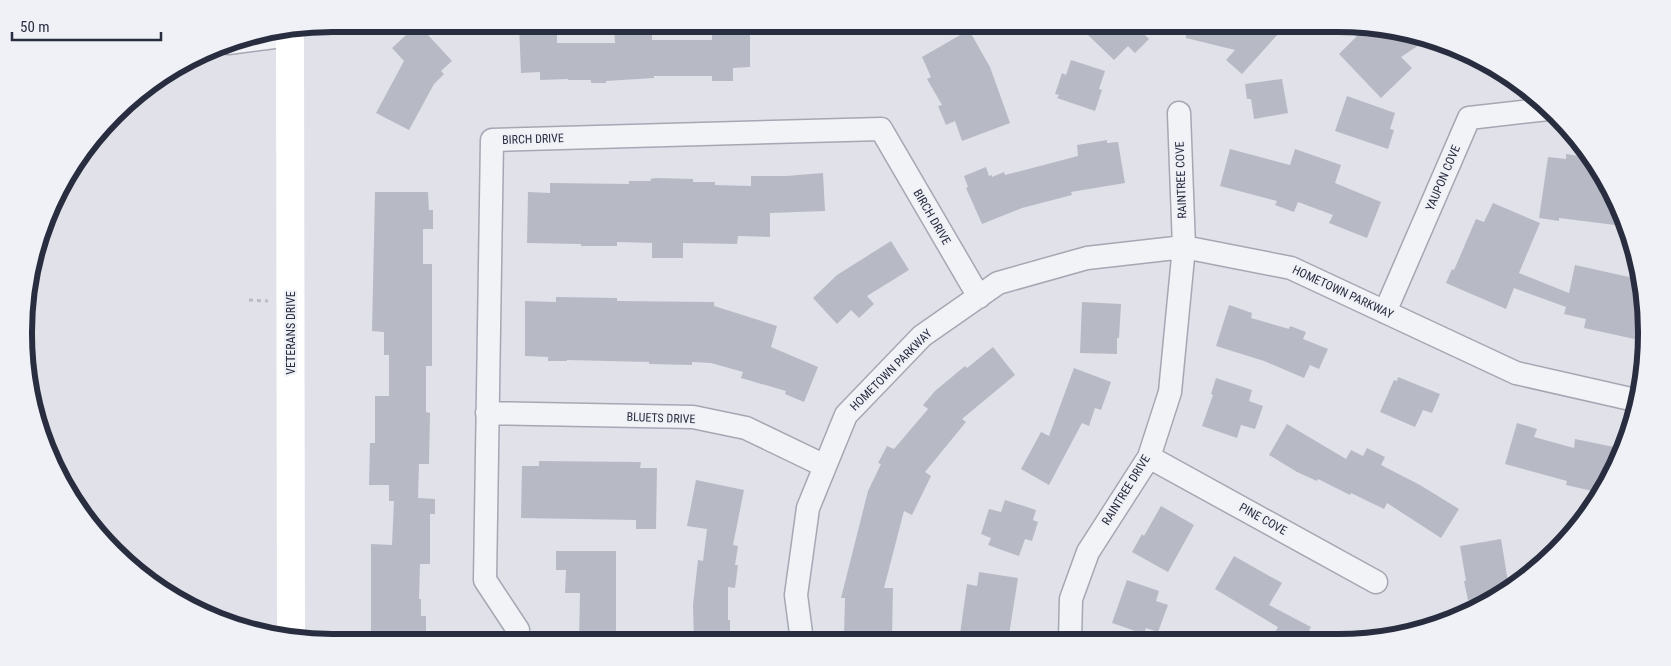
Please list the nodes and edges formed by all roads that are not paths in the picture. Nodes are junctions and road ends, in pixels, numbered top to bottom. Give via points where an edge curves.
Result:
1 (290, 36) edge
2 (1539, 110) edge
3 (1179, 112) dead end
4 (1184, 247) junction
5 (979, 297) junction
6 (1385, 312) junction
7 (1631, 399) edge
8 (488, 413) junction
9 (1149, 457) junction
10 (825, 466) junction
11 (1376, 582) dead end
12 (518, 630) dead end
13 (291, 631) edge
14 (801, 634) edge
15 (1070, 634) edge

1 - 13 main road, VETERANS DRIVE
2 - 6 street, YAUPON COVE via 1469,118
3 - 4 street, RAINTREE COVE
4 - 5 street, HOMETOWN PARKWAY via 1087,258 998,283
4 - 6 street, HOMETOWN PARKWAY via 1291,268
4 - 9 street, RAINTREE DRIVE via 1170,392
5 - 8 street, BIRCH DRIVE via 881,128 492,140
5 - 10 street, HOMETOWN PARKWAY via 922,336 846,416
6 - 7 street, HOMETOWN PARKWAY via 1516,373
8 - 10 street, BLUETS DRIVE via 693,417 746,428
8 - 12 street, BIRCH DRIVE via 484,580
9 - 11 street, PINE COVE
9 - 15 street, RAINTREE DRIVE via 1088,552 1071,599
10 - 14 street, HOMETOWN PARKWAY via 808,508 796,595

